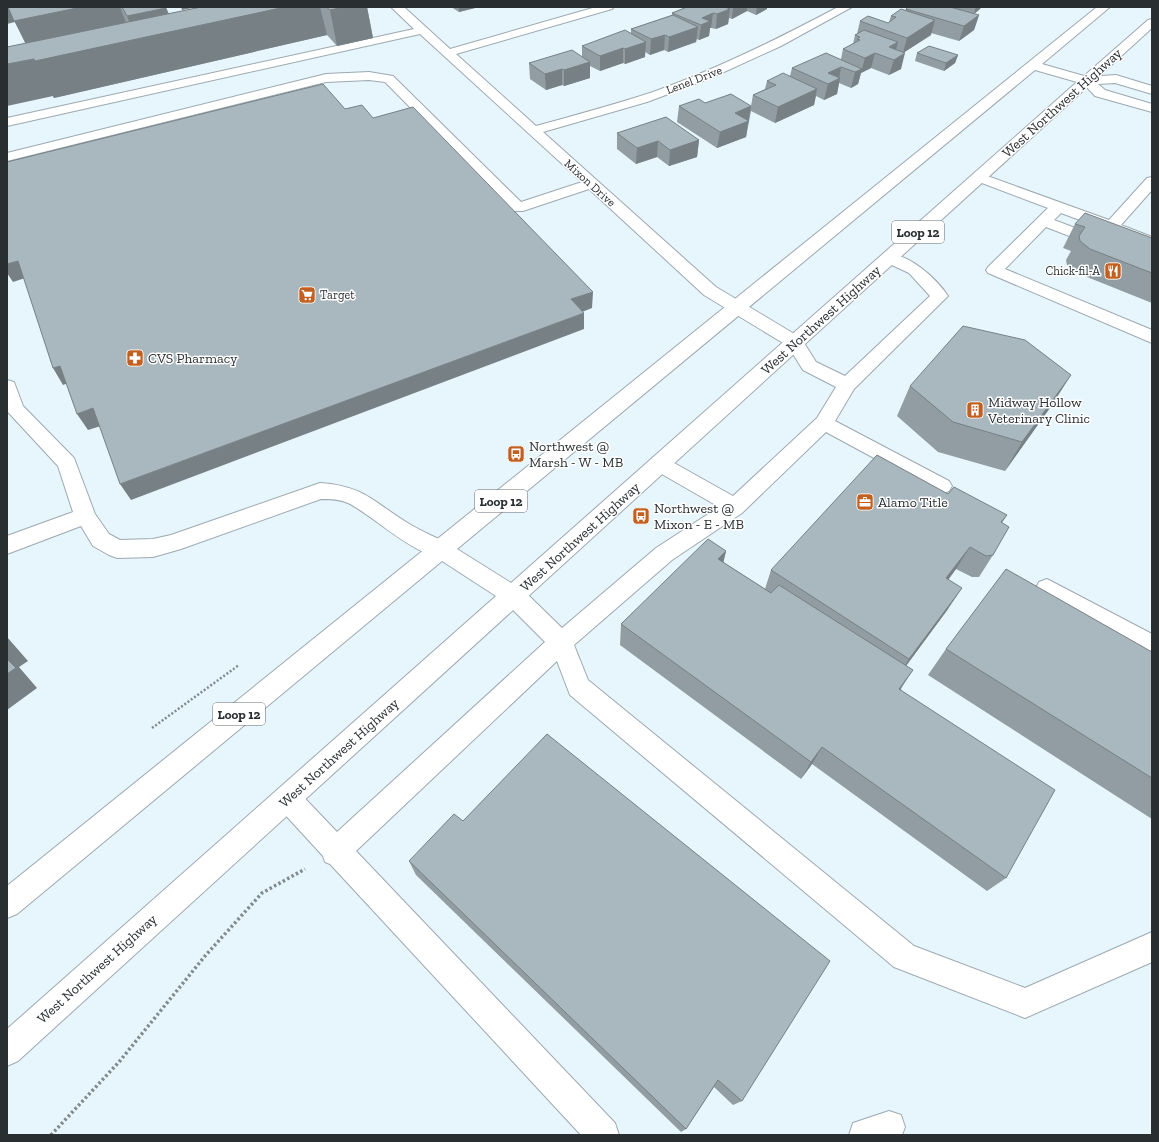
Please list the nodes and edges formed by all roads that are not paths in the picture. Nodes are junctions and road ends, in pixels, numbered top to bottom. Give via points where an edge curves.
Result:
1 (398, 7) edge
2 (608, 7) edge
3 (846, 7) edge
4 (1104, 7) edge
5 (1152, 22) edge
6 (422, 30) junction
7 (448, 53) junction
8 (1033, 65) junction
9 (1087, 81) junction
10 (1152, 90) edge
11 (1152, 108) edge
12 (7, 122) edge
13 (533, 131) junction
14 (7, 157) edge
15 (979, 177) junction
16 (1152, 181) edge
17 (590, 184) junction
18 (1058, 207) junction
19 (1044, 221) junction
20 (1111, 227) junction
21 (1152, 242) edge
22 (889, 258) junction
23 (1152, 263) edge
24 (738, 307) junction
25 (1152, 337) edge
26 (795, 342) junction
27 (847, 385) junction
28 (7, 386) edge
29 (11, 410) edge
30 (824, 423) junction
31 (660, 464) junction
32 (942, 486) dead end
33 (735, 507) junction
34 (85, 516) junction
35 (7, 546) edge
36 (442, 550) junction
37 (1046, 588) dead end
38 (514, 596) junction
39 (561, 642) junction
40 (1152, 646) edge
41 (287, 798) junction
42 (335, 852) junction
43 (7, 904) edge
44 (1152, 947) edge
45 (7, 1050) edge
46 (603, 1135) edge

1 - 6 main road, Mixon Drive
2 - 7 main road
3 - 13 main road, Lenel Drive via 786,40 724,68 657,94
4 - 8 main road, Loop 12
5 - 9 main road, West Northwest Highway / Loop 12
6 - 7 main road, Mixon Drive
6 - 12 main road
7 - 13 main road, Mixon Drive
8 - 9 main road
8 - 24 main road, Loop 12
9 - 10 main road via 1116,79
9 - 11 main road via 1100,93
9 - 15 main road, West Northwest Highway / Loop 12
13 - 17 main road, Mixon Drive
14 - 17 main road via 326,78 370,76 389,79 518,208
15 - 18 main road
15 - 22 main road, West Northwest Highway / Loop 12
16 - 20 main road
17 - 24 main road, Mixon Drive via 710,291
18 - 19 main road
18 - 20 main road
19 - 23 main road
19 - 25 main road via 994,270
20 - 21 main road
22 - 26 main road, West Northwest Highway / Loop 12
22 - 27 main road via 915,270 940,296
24 - 26 main road, Mixon Drive
24 - 36 main road, Loop 12
26 - 27 main road via 809,366
26 - 31 main road, West Northwest Highway / Loop 12
27 - 30 main road
28 - 29 main road
29 - 34 main road via 67,463
30 - 32 main road
30 - 33 main road
31 - 33 main road
31 - 38 main road, West Northwest Highway / Loop 12
33 - 39 main road via 664,554
34 - 35 main road
34 - 36 main road via 101,540 117,549 153,548 320,491 338,492 356,498 404,531
36 - 38 main road
36 - 43 main road, Loop 12
37 - 40 main road
38 - 39 main road
38 - 41 main road, West Northwest Highway / Loop 12
39 - 42 main road
39 - 44 main road via 579,687 904,957 1025,1003
41 - 42 main road
41 - 45 main road, West Northwest Highway / Loop 12
42 - 46 main road

